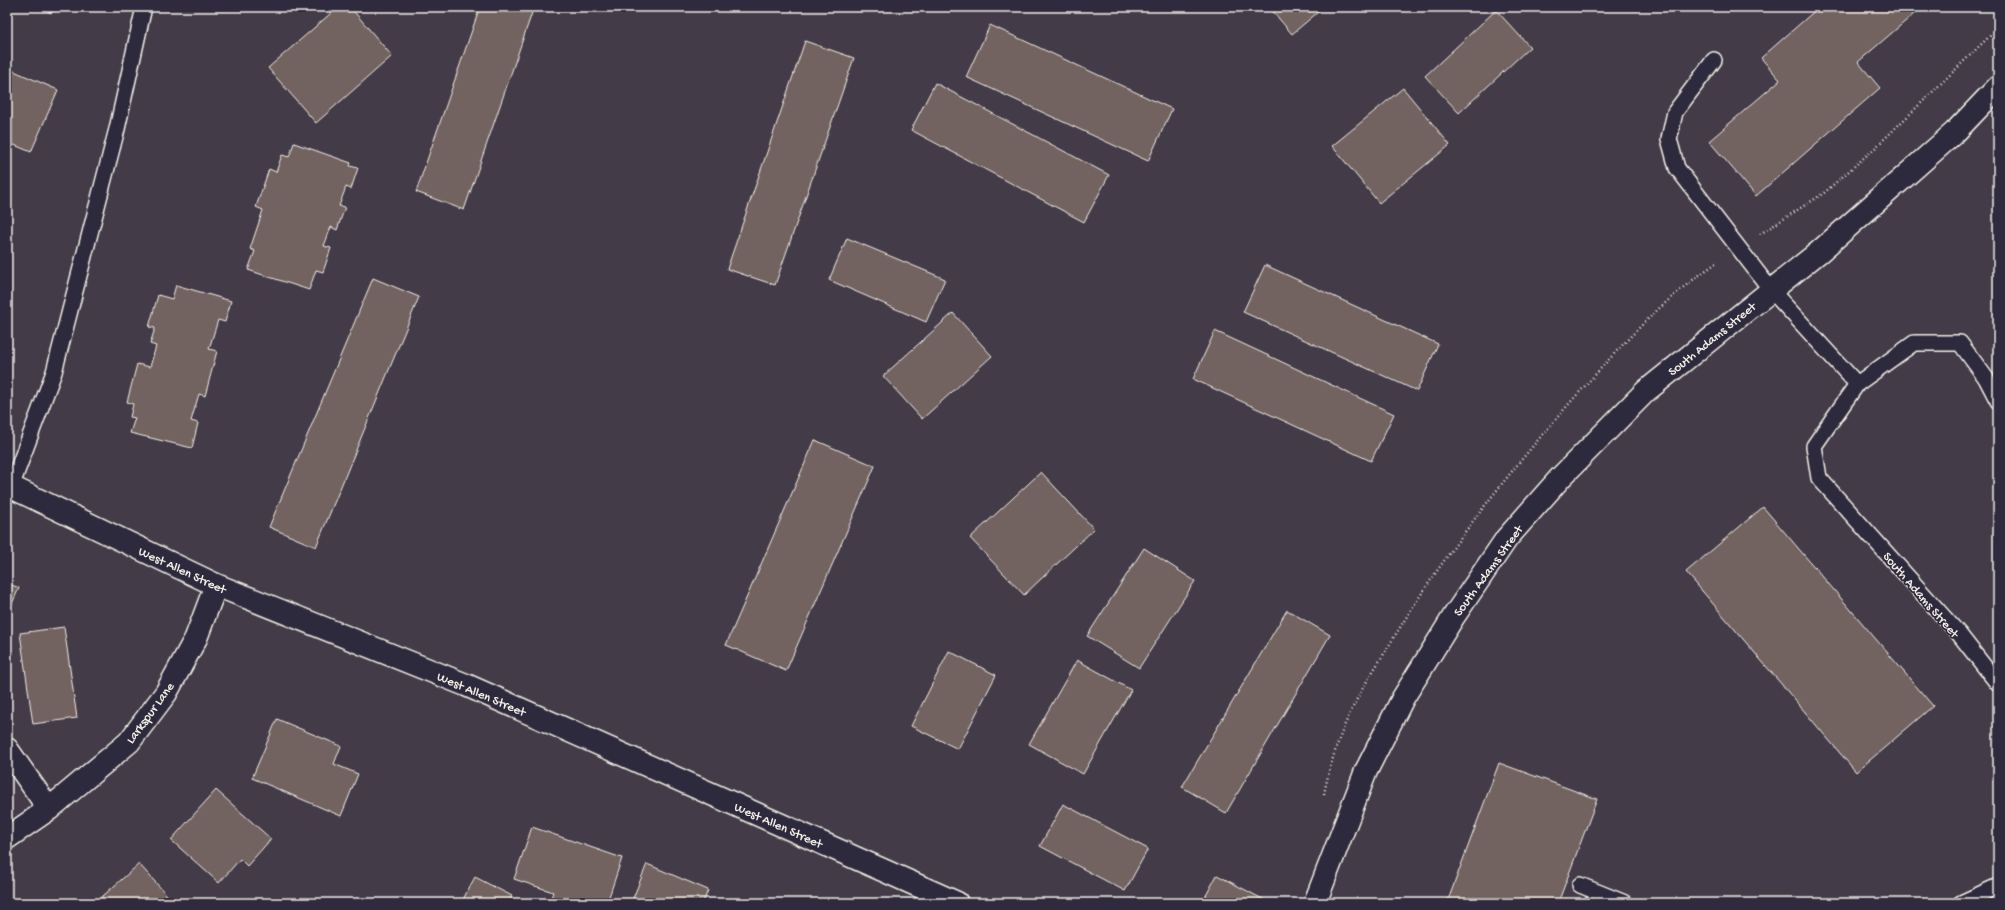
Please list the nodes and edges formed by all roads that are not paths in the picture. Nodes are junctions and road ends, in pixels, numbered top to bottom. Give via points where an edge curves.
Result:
1 (144, 7) edge
2 (1714, 60) dead end
3 (1998, 87) edge
4 (1770, 290) junction
5 (1857, 384) junction
6 (1998, 401) edge
7 (9, 486) edge
8 (216, 585) junction
9 (1998, 684) edge
10 (7, 749) edge
11 (49, 809) junction
12 (7, 838) edge
13 (1580, 885) dead end
14 (1998, 886) edge
15 (957, 903) edge
16 (1315, 903) edge
17 (1625, 903) edge
18 (1961, 903) edge

1 - 7 lane via 117,129 54,372
2 - 4 lane via 1675,112 1669,139 1677,168
3 - 4 street, South Adams Street via 1955,132 1819,252
4 - 5 lane
4 - 16 street, South Adams Street via 1646,391 1507,538 1403,698 1366,771
5 - 6 lane, South Adams Street via 1914,343 1960,343 1986,378
5 - 9 lane, South Adams Street via 1814,446 1819,478 1959,634
7 - 8 street, West Allen Street
8 - 11 street, Larkspur Lane via 196,638 166,693 152,712 129,742
8 - 15 street, West Allen Street via 466,685
10 - 11 street
11 - 12 street, Larkspur Lane
13 - 17 lane
14 - 18 lane

